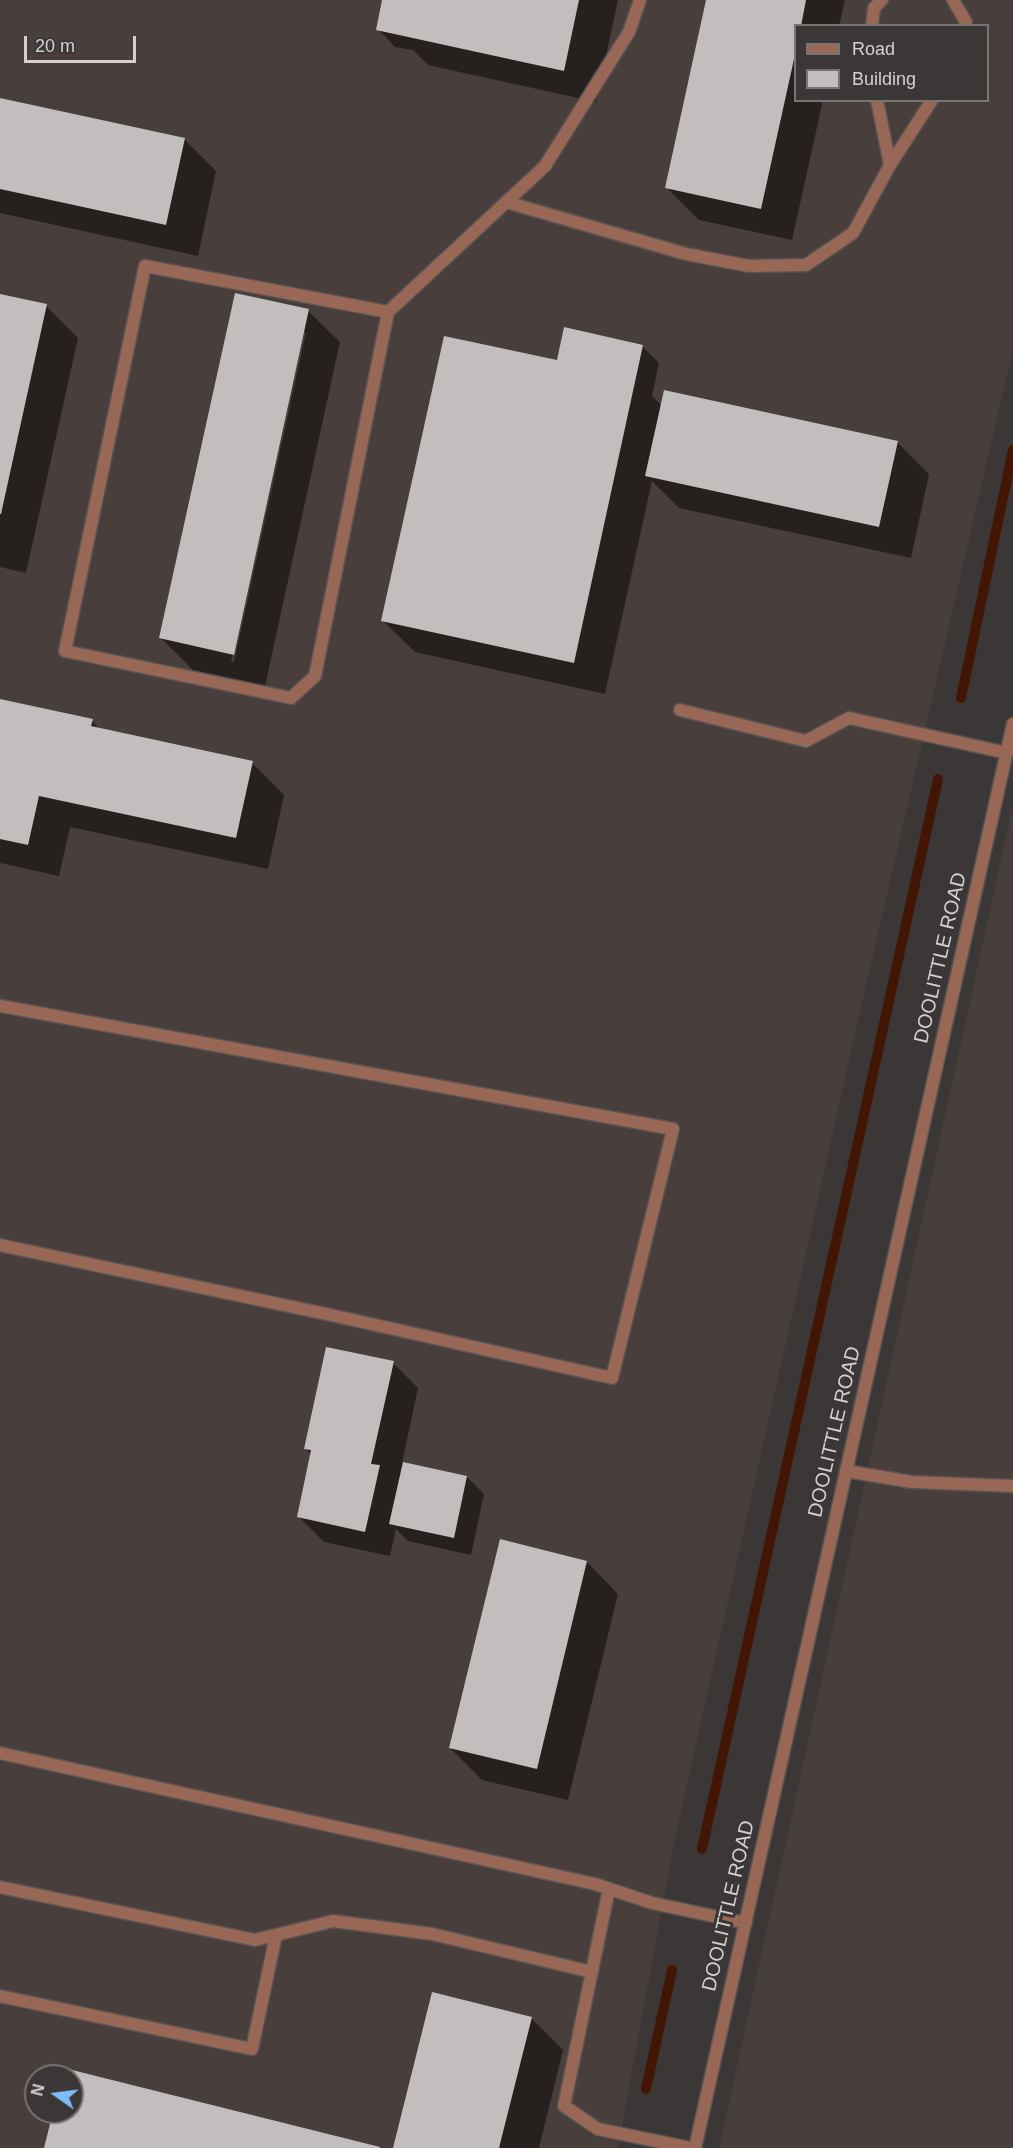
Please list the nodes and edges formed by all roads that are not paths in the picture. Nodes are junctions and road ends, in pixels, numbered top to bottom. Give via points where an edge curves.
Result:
1 (640, 0) edge
2 (882, 0) edge
3 (953, 0) edge
4 (872, 24) edge
5 (966, 24) edge
6 (877, 102) edge
7 (931, 102) edge
8 (890, 165) junction
9 (506, 202) junction
10 (388, 312) junction
11 (680, 710) dead end
12 (1013, 724) edge
13 (1007, 753) junction
14 (0, 1006) edge
15 (0, 1245) edge
16 (846, 1471) junction
17 (1013, 1486) edge
18 (0, 1753) edge
19 (0, 1887) edge
20 (609, 1889) junction
21 (746, 1923) junction
22 (276, 1935) junction
23 (592, 1972) junction
24 (0, 1996) edge
25 (690, 2148) edge
26 (695, 2148) edge

1 - 9 street via 628,32 545,166
2 - 4 street via 874,8
3 - 5 street
6 - 8 street
7 - 8 street
8 - 9 street via 853,233 806,265 749,266 686,254
9 - 10 street
10 - 10 street via 315,676 291,698 65,651 145,266
11 - 13 street via 806,741 849,718
12 - 13 street, DOOLITTLE ROAD
13 - 16 street, DOOLITTLE ROAD
14 - 15 street via 673,1129 612,1377
16 - 17 street via 912,1482
16 - 21 street, DOOLITTLE ROAD
18 - 20 street
19 - 22 street via 255,1940
20 - 21 street via 651,1903
20 - 23 street
21 - 26 street, DOOLITTLE ROAD
22 - 23 street via 333,1921 432,1934
22 - 24 street via 252,2049
23 - 25 street via 564,2106 598,2129

